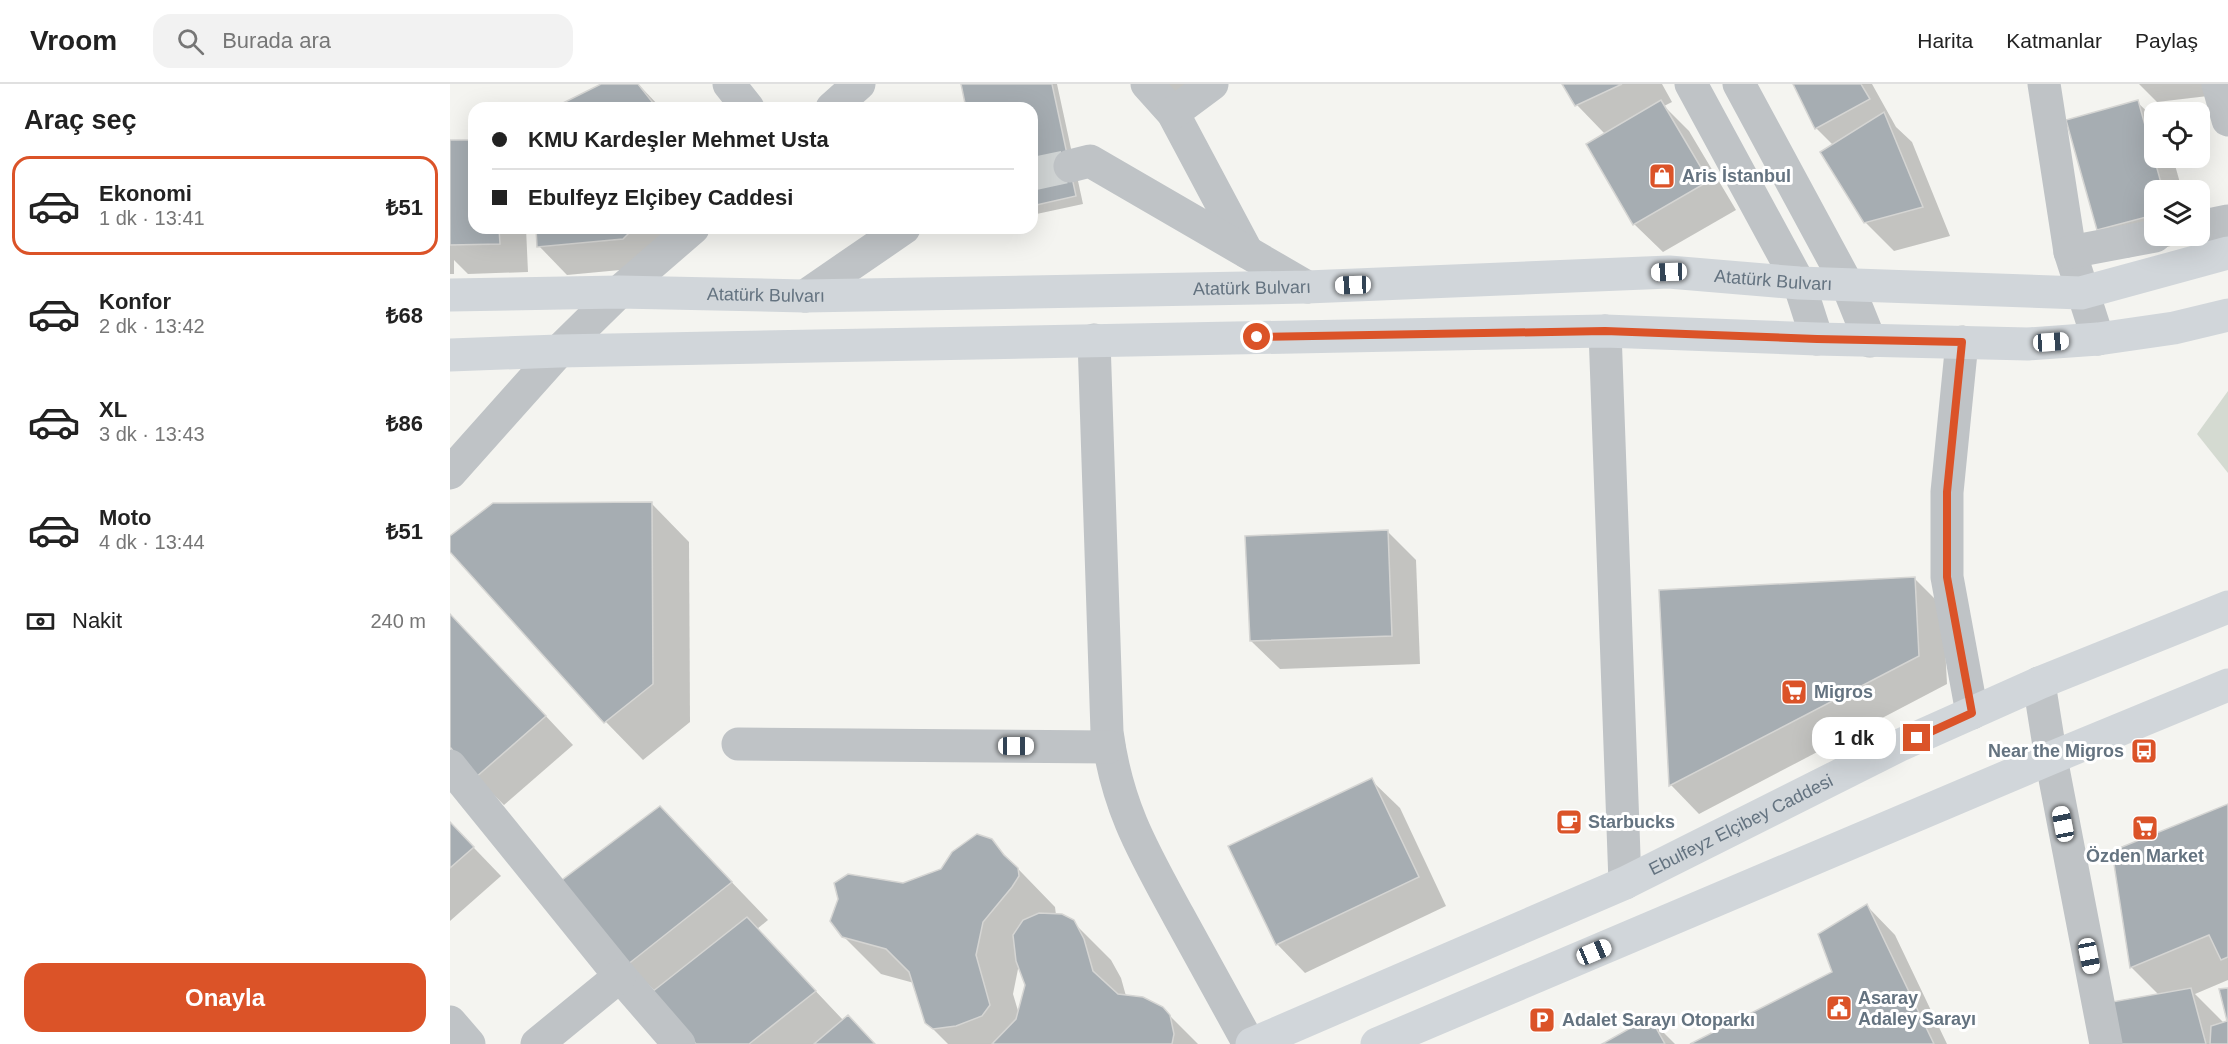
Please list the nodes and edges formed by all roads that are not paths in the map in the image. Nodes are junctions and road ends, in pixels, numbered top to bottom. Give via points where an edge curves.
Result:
1 (729, 84) edge
2 (859, 84) edge
3 (1147, 84) edge
4 (1212, 84) edge
5 (1691, 84) edge
6 (1739, 84) edge
7 (2044, 84) edge
8 (2218, 84) edge
9 (743, 102) edge
10 (839, 102) edge
11 (1173, 113) junction
12 (2228, 120) edge
13 (1070, 166) tunnel mouth
14 (2228, 221) edge
15 (2210, 225) edge
16 (686, 234) edge
17 (895, 234) edge
18 (2144, 238) edge
19 (1247, 252) junction
20 (2070, 252) junction
21 (2228, 253) edge
22 (1799, 284) junction
23 (1847, 284) junction
24 (1307, 286) junction
25 (619, 292) junction
26 (2081, 293) junction
27 (450, 295) edge
28 (804, 296) junction
29 (2228, 315) edge
30 (1605, 331) junction
31 (1817, 339) junction
32 (2098, 339) junction
33 (1094, 340) junction
34 (1870, 341) junction
35 (1962, 342) junction
36 (559, 351) junction
37 (450, 355) edge
38 (450, 473) edge
39 (2228, 608) edge
40 (2039, 683) junction
41 (2228, 686) edge
42 (1972, 713) junction
43 (738, 744) dead end
44 (1109, 747) junction
45 (2051, 758) junction
46 (450, 766) edge
47 (1625, 883) junction
48 (620, 976) junction
49 (450, 1022) edge
50 (469, 1044) edge
51 (537, 1044) edge
52 (679, 1044) edge
53 (1251, 1044) edge
54 (1377, 1044) edge
55 (2106, 1044) edge

1 - 9 street
2 - 10 street
3 - 11 street
4 - 11 street
5 - 22 street
6 - 23 street
7 - 20 street
8 - 12 street
11 - 19 street
13 - 19 street via 1090,161
14 - 15 street
16 - 25 street
17 - 28 street
18 - 20 street
19 - 24 street
20 - 26 street
21 - 26 main road, Atatürk Bulvarı
22 - 23 main road, Atatürk Bulvarı
22 - 24 main road, Atatürk Bulvarı via 1669,272
22 - 31 street
23 - 26 main road, Atatürk Bulvarı
23 - 34 street
24 - 28 main road, Atatürk Bulvarı
25 - 27 main road, Atatürk Bulvarı
25 - 28 main road, Atatürk Bulvarı
25 - 36 street
26 - 32 street
29 - 32 main road
30 - 31 main road
30 - 33 main road
30 - 47 street
31 - 34 main road
32 - 35 main road via 2028,344
33 - 36 main road
33 - 44 street
34 - 35 main road
35 - 42 street via 1947,492 1947,577
36 - 37 main road
36 - 38 street
39 - 40 main road, Ebulfeyz Elçibey Caddesi
40 - 42 main road, Ebulfeyz Elçibey Caddesi
40 - 45 street
41 - 45 main road
42 - 47 main road, Ebulfeyz Elçibey Caddesi
43 - 44 street
44 - 53 street via 1118,790 1137,839
45 - 54 main road
45 - 55 street
46 - 48 street
47 - 53 main road, Ebulfeyz Elçibey Caddesi
48 - 51 street
48 - 52 street
49 - 50 street

